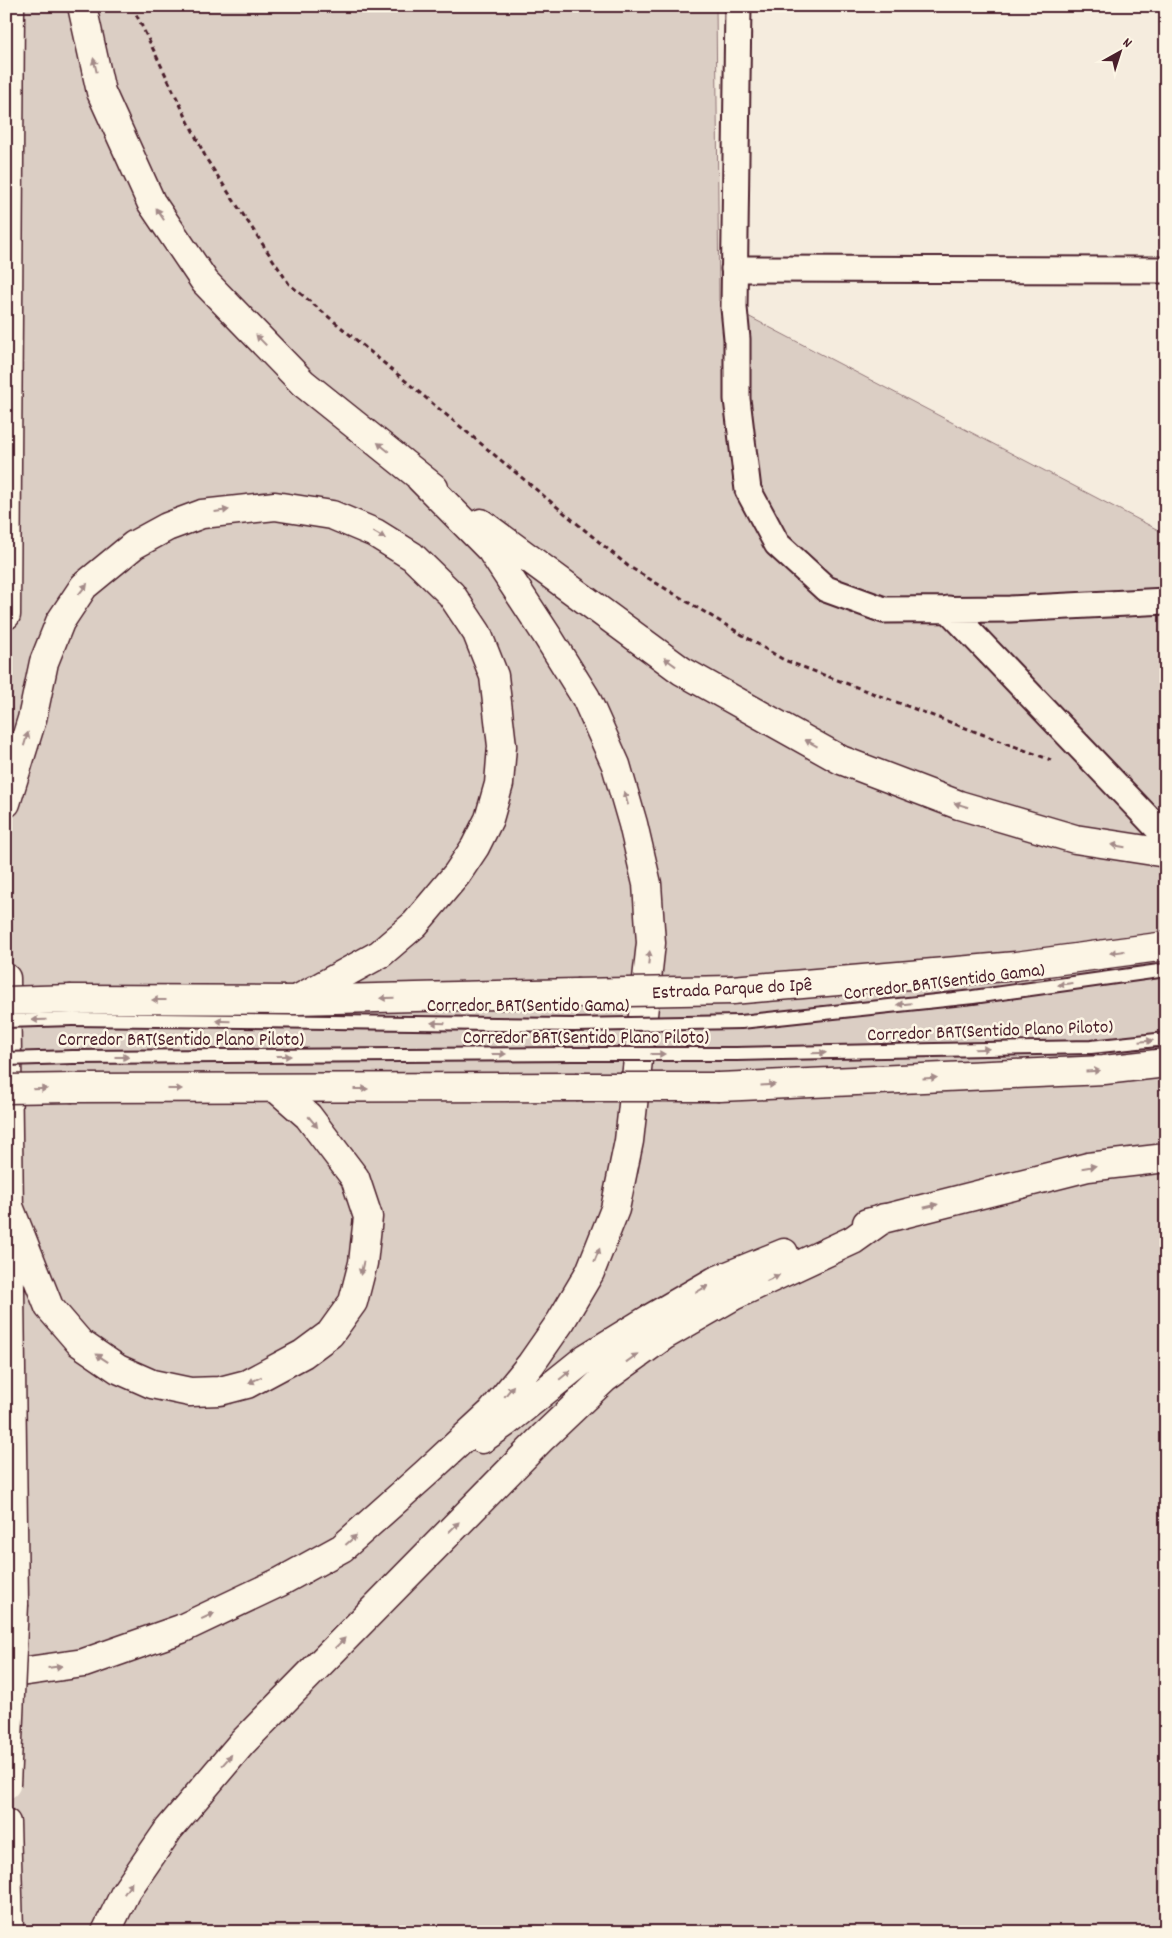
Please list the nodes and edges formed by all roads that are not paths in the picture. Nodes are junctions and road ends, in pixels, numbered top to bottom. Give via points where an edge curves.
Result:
1 (10, 6) edge
2 (82, 6) edge
3 (738, 6) edge
4 (734, 269) junction
5 (1166, 270) edge
6 (420, 478) junction
7 (1166, 601) edge
8 (948, 609) junction
9 (6, 615) edge
10 (6, 802) edge
11 (1166, 837) edge
12 (1166, 853) edge
13 (1166, 946) edge
14 (1166, 970) edge
15 (6, 978) edge
16 (296, 1000) junction
17 (6, 1001) edge
18 (72, 1009) junction
19 (6, 1021) edge
20 (1166, 1039) edge
21 (6, 1059) edge
22 (1166, 1063) edge
23 (6, 1089) edge
24 (277, 1089) junction
25 (1166, 1158) edge
26 (10, 1209) junction
27 (884, 1218) junction
28 (425, 1474) junction
29 (6, 1674) edge
30 (6, 1785) edge
31 (6, 1823) edge
32 (9, 1932) edge
33 (106, 1932) edge

1 - 9 main road
6 -> 2 main road via 303,383 205,282 152,202 101,92
3 - 4 street
4 - 5 street
4 - 8 street via 737,399 748,490 777,544 826,590 884,610
12 -> 6 main road via 1075,839 959,805 840,760 682,672
28 -> 6 main road via 491,1413 531,1364 590,1272 615,1210 629,1141 651,943 647,884 633,824 616,765 586,698 491,550
7 - 8 street
8 - 11 street
10 -> 16 main road via 32,719 44,662 60,622 84,586 134,545 167,527 202,514 275,506 332,515 375,533 412,556 451,594 477,633 494,676 502,746 499,784 490,819 457,874 414,924 380,954
13 -> 16 main road, Estrada Parque do Ipê, bridge via 1016,966 732,990
14 -> 18 lane, Corredor BRT(Sentido Gama), bridge via 973,997 741,1022 574,1024
15 - 26 main road
16 -> 18 main road, Estrada Parque do Ipê
17 - 18 main road, Estrada Parque do Ipê, bridge
18 -> 19 lane, Corredor BRT(Sentido Gama), bridge
21 -> 20 lane, Corredor BRT(Sentido Plano Piloto), bridge via 736,1054 1091,1046
24 -> 22 main road, bridge via 719,1087 1104,1070
23 -> 24 main road, bridge
24 -> 26 main road via 308,1116 355,1178 368,1217 363,1264 353,1302 330,1334 303,1354 247,1384 220,1391 190,1392 152,1384 118,1368 80,1343 48,1307
27 -> 25 main road via 1088,1167
26 - 30 main road, bridge via 14,1604
28 -> 27 main road via 505,1423 586,1358 715,1282 812,1242
33 -> 27 main road via 125,1893 168,1828 242,1743 604,1379 665,1334 733,1296 853,1240
29 -> 28 main road via 84,1663 181,1629 280,1582 342,1548
31 - 32 main road

